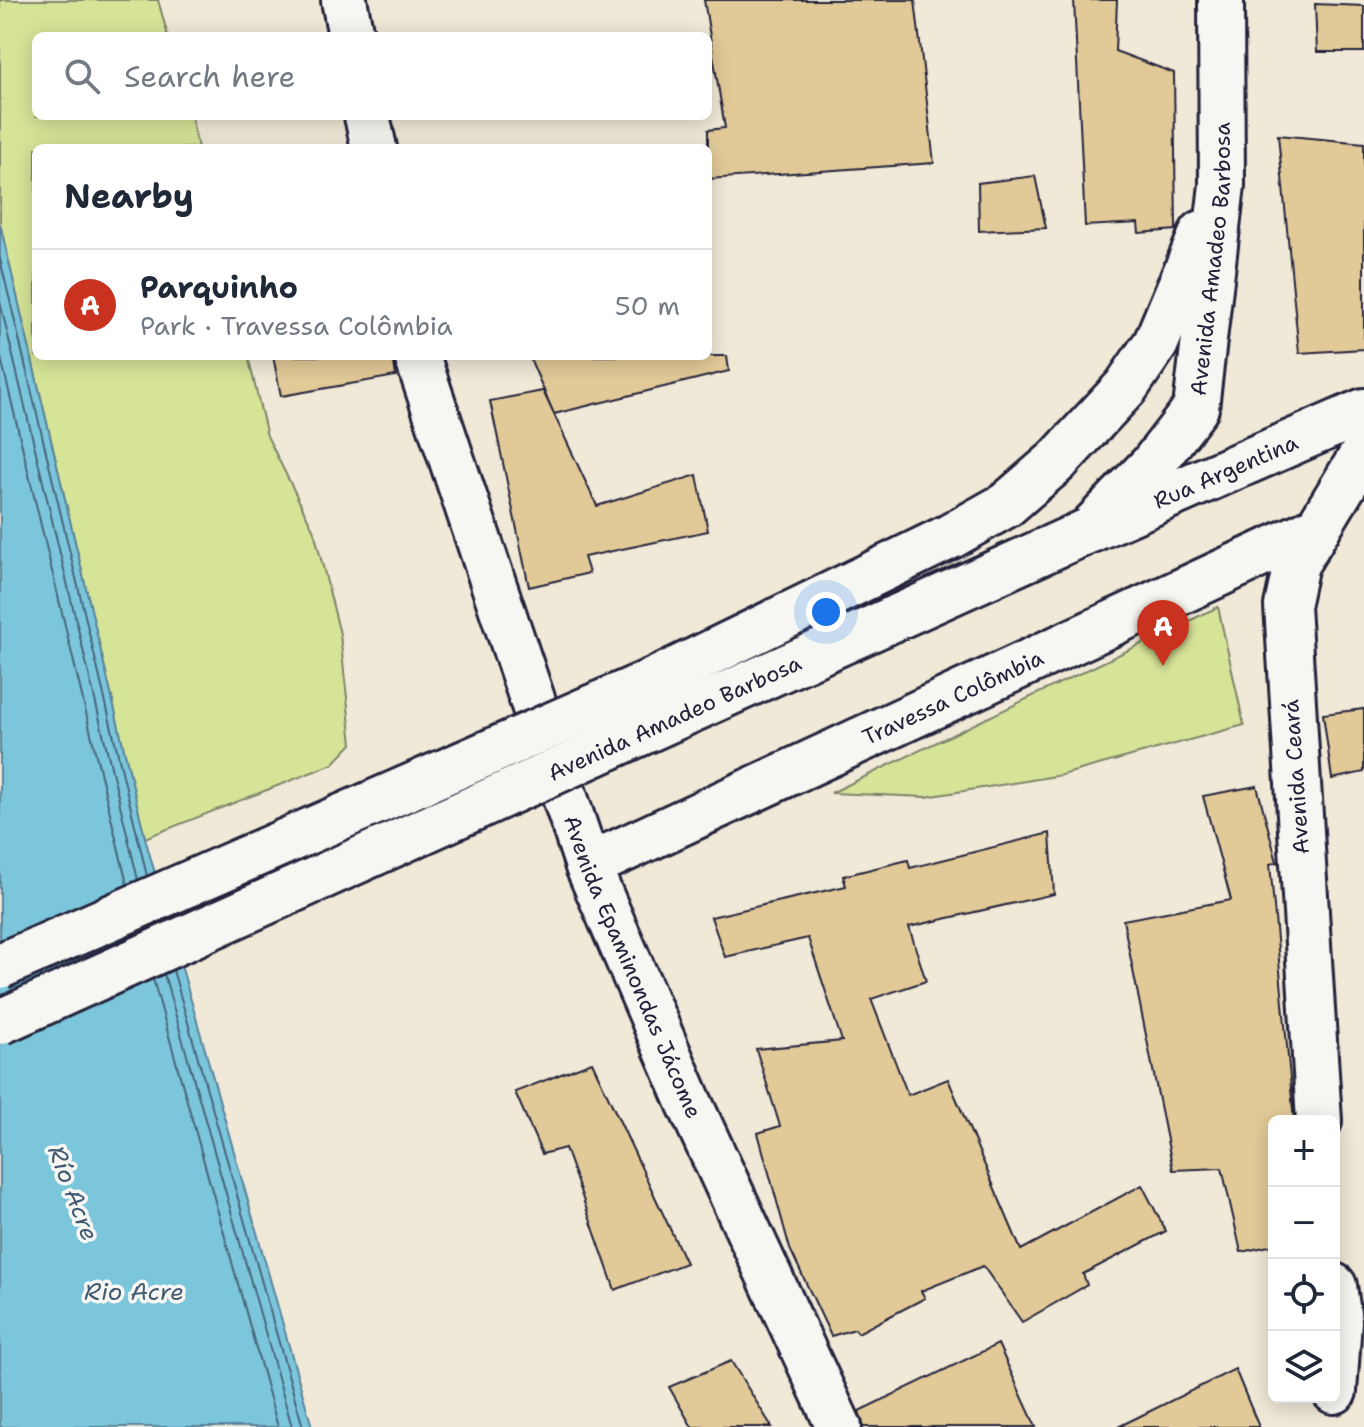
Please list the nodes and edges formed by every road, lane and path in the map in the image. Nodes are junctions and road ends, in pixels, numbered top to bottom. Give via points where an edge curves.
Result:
1 (344, 0) edge
2 (1221, 0) edge
3 (350, 32) edge
4 (368, 120) edge
5 (373, 144) edge
6 (1222, 185) junction
7 (418, 360) edge
8 (1364, 411) edge
9 (1364, 452) edge
10 (1318, 528) junction
11 (1088, 531) junction
12 (588, 866) junction
13 (0, 966) edge
14 (0, 1022) edge
15 (1319, 1115) edge
16 (1346, 1306) edge
17 (1340, 1350) edge
18 (1334, 1403) edge
19 (839, 1427) edge
20 (1334, 1427) edge

1 - 3 main road
2 - 6 main road, Avenida Amadeo Barbosa
4 - 5 main road
6 - 11 main road, Avenida Amadeo Barbosa via 1196,408 1152,465
6 - 13 main road, Avenida Amadeo Barbosa, bridge via 1156,343 1126,387 1057,461 1006,505 655,680
7 - 12 main road, Avenida Epaminondas Jácome
8 - 11 main road, Rua Argentina
9 - 10 main road, Avenida Ceará
10 - 12 main road, Travessa Colômbia
10 - 15 main road, Avenida Ceará via 1296,564 1287,606
11 - 14 main road, Avenida Amadeo Barbosa, bridge
12 - 19 main road, Avenida Epaminondas Jácome via 689,1102
16 - 17 main road
18 - 20 main road

